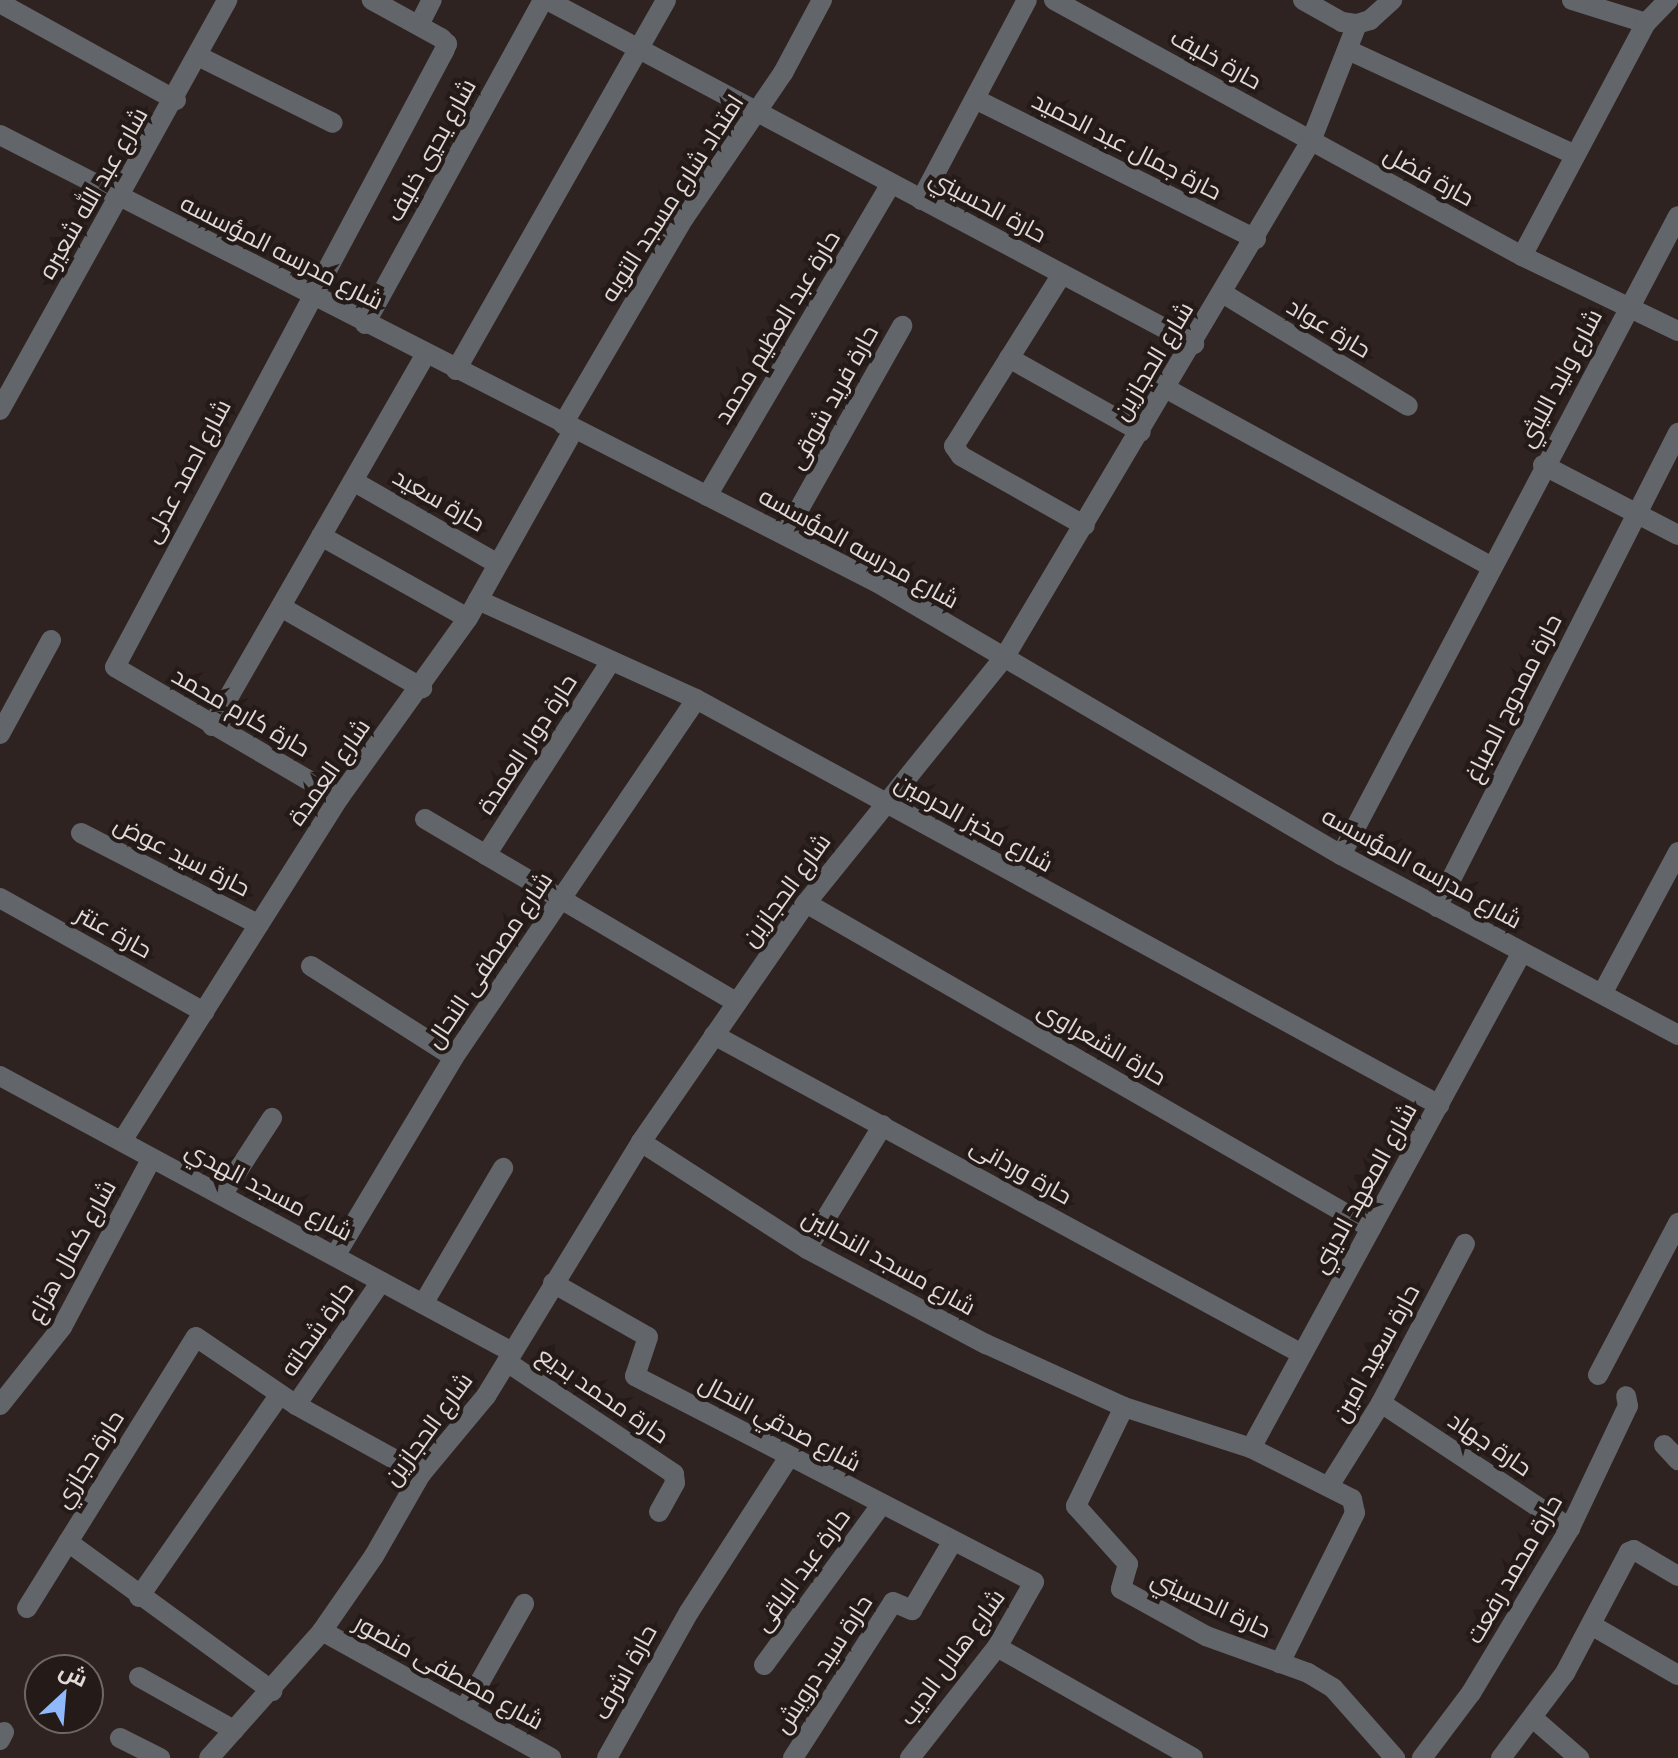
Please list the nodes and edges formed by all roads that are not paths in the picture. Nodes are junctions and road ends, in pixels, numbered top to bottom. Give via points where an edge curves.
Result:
1 (227, 0) edge
2 (372, 0) edge
3 (432, 0) edge
4 (545, 0) edge
5 (666, 0) edge
6 (822, 0) edge
7 (1027, 0) edge
8 (1054, 0) edge
9 (1392, 0) edge
10 (1572, 0) edge
11 (1668, 0) edge
12 (1308, 1) edge
13 (0, 3) edge
14 (1646, 23) junction
15 (1357, 24) junction
16 (419, 25) junction
17 (641, 48) junction
18 (1348, 50) junction
19 (200, 57) junction
20 (975, 99) junction
21 (176, 100) junction
22 (757, 113) junction
23 (333, 123) dead end
24 (0, 135) edge
25 (1311, 141) junction
26 (1575, 155) junction
27 (891, 184) junction
28 (119, 198) junction
29 (921, 200) junction
30 (1678, 216) edge
31 (1256, 239) junction
32 (1522, 256) junction
33 (1062, 274) junction
34 (1224, 294) junction
35 (310, 296) junction
36 (1627, 307) junction
37 (365, 324) junction
38 (902, 326) dead end
39 (1678, 331) edge
40 (1194, 344) junction
41 (426, 354) junction
42 (1009, 358) junction
43 (456, 370) junction
44 (1167, 389) junction
45 (1408, 406) dead end
46 (0, 410) edge
47 (569, 427) junction
48 (1141, 432) junction
49 (1678, 433) edge
50 (1543, 465) junction
51 (353, 481) junction
52 (707, 496) junction
53 (1635, 512) junction
54 (1085, 526) junction
55 (785, 534) junction
56 (1678, 535) edge
57 (321, 536) junction
58 (498, 564) junction
59 (1490, 566) junction
60 (281, 607) junction
61 (473, 609) junction
62 (51, 640) dead end
63 (1004, 658) junction
64 (611, 661) junction
65 (117, 672) joint
66 (422, 688) junction
67 (696, 699) junction
68 (212, 726) junction
69 (0, 734) edge
70 (339, 798) junction
71 (883, 804) junction
72 (425, 819) dead end
73 (81, 833) dead end
74 (1678, 852) edge
75 (486, 855) junction
76 (1341, 855) junction
77 (0, 898) edge
78 (561, 899) junction
79 (806, 903) junction
80 (1437, 907) junction
81 (259, 925) junction
82 (1522, 952) junction
83 (311, 966) dead end
84 (1602, 994) junction
85 (737, 1003) junction
86 (204, 1012) junction
87 (714, 1035) junction
88 (1678, 1035) edge
89 (454, 1057) junction
90 (3, 1085) edge
91 (1439, 1105) junction
92 (272, 1118) dead end
93 (883, 1125) junction
94 (122, 1141) junction
95 (641, 1142) junction
96 (152, 1158) junction
97 (503, 1168) dead end
98 (222, 1195) junction
99 (1678, 1223) edge
100 (1371, 1228) junction
101 (1465, 1244) dead end
102 (807, 1249) junction
103 (335, 1256) junction
104 (381, 1282) junction
105 (553, 1283) junction
106 (423, 1304) junction
107 (1302, 1354) junction
108 (509, 1357) junction
109 (1598, 1375) dead end
110 (1626, 1396) dead end
111 (288, 1400) junction
112 (1381, 1403) junction
113 (0, 1405) edge
114 (1124, 1407) junction
115 (1251, 1448) junction
116 (789, 1457) junction
117 (421, 1474) junction
118 (1329, 1486) junction
119 (881, 1505) junction
120 (659, 1512) dead end
121 (1570, 1528) junction
122 (953, 1541) junction
123 (68, 1542) junction
124 (1678, 1576) edge
125 (1034, 1586) joint
126 (139, 1597) junction
127 (524, 1604) dead end
128 (27, 1608) dead end
129 (1593, 1626) junction
130 (322, 1631) junction
131 (997, 1647) junction
132 (1280, 1663) junction
133 (764, 1665) dead end
134 (1678, 1675) edge
135 (139, 1677) dead end
136 (272, 1691) junction
137 (464, 1710) junction
138 (1534, 1719) junction
139 (234, 1730) junction
140 (120, 1738) dead end
141 (160, 1758) edge
142 (209, 1758) edge
143 (551, 1758) edge
144 (607, 1758) edge
145 (793, 1758) edge
146 (910, 1758) edge
147 (1193, 1758) edge
148 (1395, 1758) edge
149 (1422, 1758) edge
150 (1501, 1758) edge
151 (1579, 1758) edge

1 - 19 street, شارع عبد الله شعيره
2 - 16 street
3 - 16 street
4 - 17 street, حارة الحسيني
4 - 37 street, شارع يحيي خليف
5 - 17 street
6 - 22 street, امتداد شارع مسجد التوبه
7 - 20 street
8 - 25 street, حارة خليف
9 - 15 street via 1370,20
10 - 14 street
11 - 14 street
12 - 15 street via 1342,22
13 - 21 street
14 - 26 street
15 - 18 street, شارع الحجازين
16 - 35 street, شارع احمد عدلى via 447,44
17 - 22 street, حارة الحسيني
17 - 43 street
18 - 25 street, شارع الحجازين
18 - 26 street
19 - 21 street, شارع عبد الله شعيره
19 - 23 street
20 - 29 street
20 - 31 street, حارة جمال عبد الحميد
21 - 28 street, شارع عبد الله شعيره
22 - 27 street, حارة الحسيني
22 - 47 street, امتداد شارع مسجد التوبه via 684,218
24 - 28 street, شارع مدرسه المؤسسه
25 - 31 street, شارع الحجازين
25 - 32 street, حارة فضل
26 - 32 street
27 - 29 street, حارة الحسيني
27 - 52 street, حارة عبد العظيم محمد
28 - 35 street, شارع مدرسه المؤسسه
28 - 46 street, شارع عبد الله شعيره
29 - 33 street, حارة الحسيني
30 - 36 street, شارع وليد الليثي
31 - 34 street, شارع الحجازين
32 - 36 street, حارة فضل
33 - 40 street, حارة الحسيني
33 - 42 street
34 - 40 street, شارع الحجازين
34 - 45 street, حارة عواد
35 - 37 street, شارع مدرسه المؤسسه
35 - 65 street, شارع احمد عدلى via 116,661
36 - 39 street, حارة فضل
36 - 50 street, شارع وليد الليثي
37 - 41 street, شارع مدرسه المؤسسه
38 - 55 street, حارة فريد شوقى
40 - 44 street, شارع الحجازين
41 - 43 street, شارع مدرسه المؤسسه
41 - 51 street
42 - 48 street
42 - 54 street via 956,442 956,452
43 - 47 street, شارع مدرسه المؤسسه
44 - 48 street, شارع الحجازين
44 - 59 street
47 - 52 street, شارع مدرسه المؤسسه
47 - 58 street, شارع العمدة
48 - 54 street, شارع الحجازين
49 - 53 street, حارة ممدوح الصباغ
50 - 53 street
50 - 59 street, شارع وليد الليثي
51 - 57 street
51 - 58 street, حارة سعيد
52 - 55 street, شارع مدرسه المؤسسه
53 - 56 street
53 - 80 street, حارة ممدوح الصباغ
54 - 63 street, شارع الحجازين
55 - 63 street, شارع مدرسه المؤسسه
57 - 60 street
57 - 61 street, شارع مخبز الحرمين
58 - 61 street, شارع العمدة
59 - 76 street, شارع وليد الليثي
60 - 66 street
60 - 68 street
61 - 64 street, شارع مخبز الحرمين
61 - 66 street, شارع العمدة
62 - 69 street
63 - 71 street, شارع الحجازين
63 - 76 street, شارع مدرسه المؤسسه
64 - 67 street, شارع مخبز الحرمين
64 - 75 street, حارة دوار العمدة
65 - 68 street, حارة كارم محمد
66 - 70 street, شارع العمدة
67 - 71 street, شارع مخبز الحرمين
67 - 78 street, شارع مصطفى النحال
68 - 70 street, حارة كارم محمد
70 - 81 street, شارع العمدة
71 - 79 street, شارع الحجازين
71 - 91 street, شارع مخبز الحرمين
72 - 75 street
73 - 81 street, حارة سيد عوض
74 - 84 street
75 - 78 street
76 - 80 street, شارع مدرسه المؤسسه
77 - 86 street, حارة عنتر
78 - 85 street
78 - 89 street, شارع مصطفى النحال
79 - 85 street, شارع الحجازين
79 - 100 street, حارة الشعراوى
80 - 82 street, شارع مدرسه المؤسسه
81 - 86 street, شارع العمدة
82 - 84 street, شارع مدرسه المؤسسه
82 - 91 street, شارع المعهد الديني
83 - 89 street
84 - 88 street, شارع مدرسه المؤسسه
85 - 87 street, شارع الحجازين
86 - 94 street, شارع العمدة
87 - 93 street, حارة وردانى
87 - 95 street, شارع الحجازين
89 - 103 street, شارع مصطفى النحال
90 - 94 street, شارع مسجد الهدي
91 - 100 street, شارع المعهد الديني
92 - 98 street
93 - 102 street
93 - 107 street, حارة وردانى
94 - 96 street, شارع مسجد الهدي
95 - 102 street, شارع مسجد النحالين
95 - 105 street, شارع الحجازين
96 - 98 street, شارع مسجد الهدي
96 - 113 street, شارع كمال هزاع via 62,1327
97 - 106 street
98 - 103 street, شارع مسجد الهدي
99 - 109 street
100 - 107 street, شارع المعهد الديني
101 - 112 street, حارة سعيد امين
102 - 114 street, شارع مسجد النحالين via 986,1344
103 - 104 street, شارع مسجد الهدي
104 - 106 street, شارع مسجد الهدي
104 - 111 street, حارة شحاته
105 - 108 street, شارع الحجازين
105 - 116 street, شارع صدقي النحال via 648,1337 635,1376
106 - 108 street, شارع مسجد الهدي
107 - 115 street, شارع المعهد الديني
108 - 117 street, شارع الحجازين via 479,1405
108 - 120 street, حارة محمد بديع via 674,1474 675,1483
110 - 121 street, حارة محمد رفعت via 1628,1406
111 - 117 street
111 - 123 street, حارة حجازي via 196,1337
111 - 126 street, حارة شحاته
112 - 118 street, حارة سعيد امين
112 - 121 street, حارة جهاد
114 - 115 street, شارع مسجد النحالين
114 - 132 street, حارة الحسيني via 1076,1508 1128,1564 1121,1589 1206,1636
115 - 118 street, شارع مسجد النحالين
116 - 119 street, شارع صدقي النحال
116 - 144 street, حارة اشرف via 689,1612
117 - 130 street, شارع الحجازين
118 - 132 street, شارع مسجد النحالين via 1352,1499 1355,1513
119 - 122 street, شارع صدقي النحال
119 - 133 street, حارة عبد الباقى
121 - 149 street, حارة محمد رفعت via 1471,1693
122 - 125 street, شارع صدقي النحال via 1030,1578
122 - 145 street, حارة سيد درويش via 912,1610 893,1602
123 - 126 street
123 - 128 street, حارة حجازي
124 - 129 street via 1637,1552 1627,1555
125 - 131 street, شارع هلال الديب
126 - 136 street
127 - 137 street
129 - 134 street
129 - 138 street
130 - 136 street, شارع الحجازين
130 - 137 street, شارع مصطفى منصور
131 - 146 street, شارع هلال الديب
131 - 147 street
132 - 148 street, حارة الحسيني via 1333,1688
135 - 139 street
136 - 139 street, شارع الحجازين
137 - 143 street, شارع مصطفى منصور
138 - 150 street
138 - 151 street
139 - 142 street, شارع الحجازين
140 - 141 street

